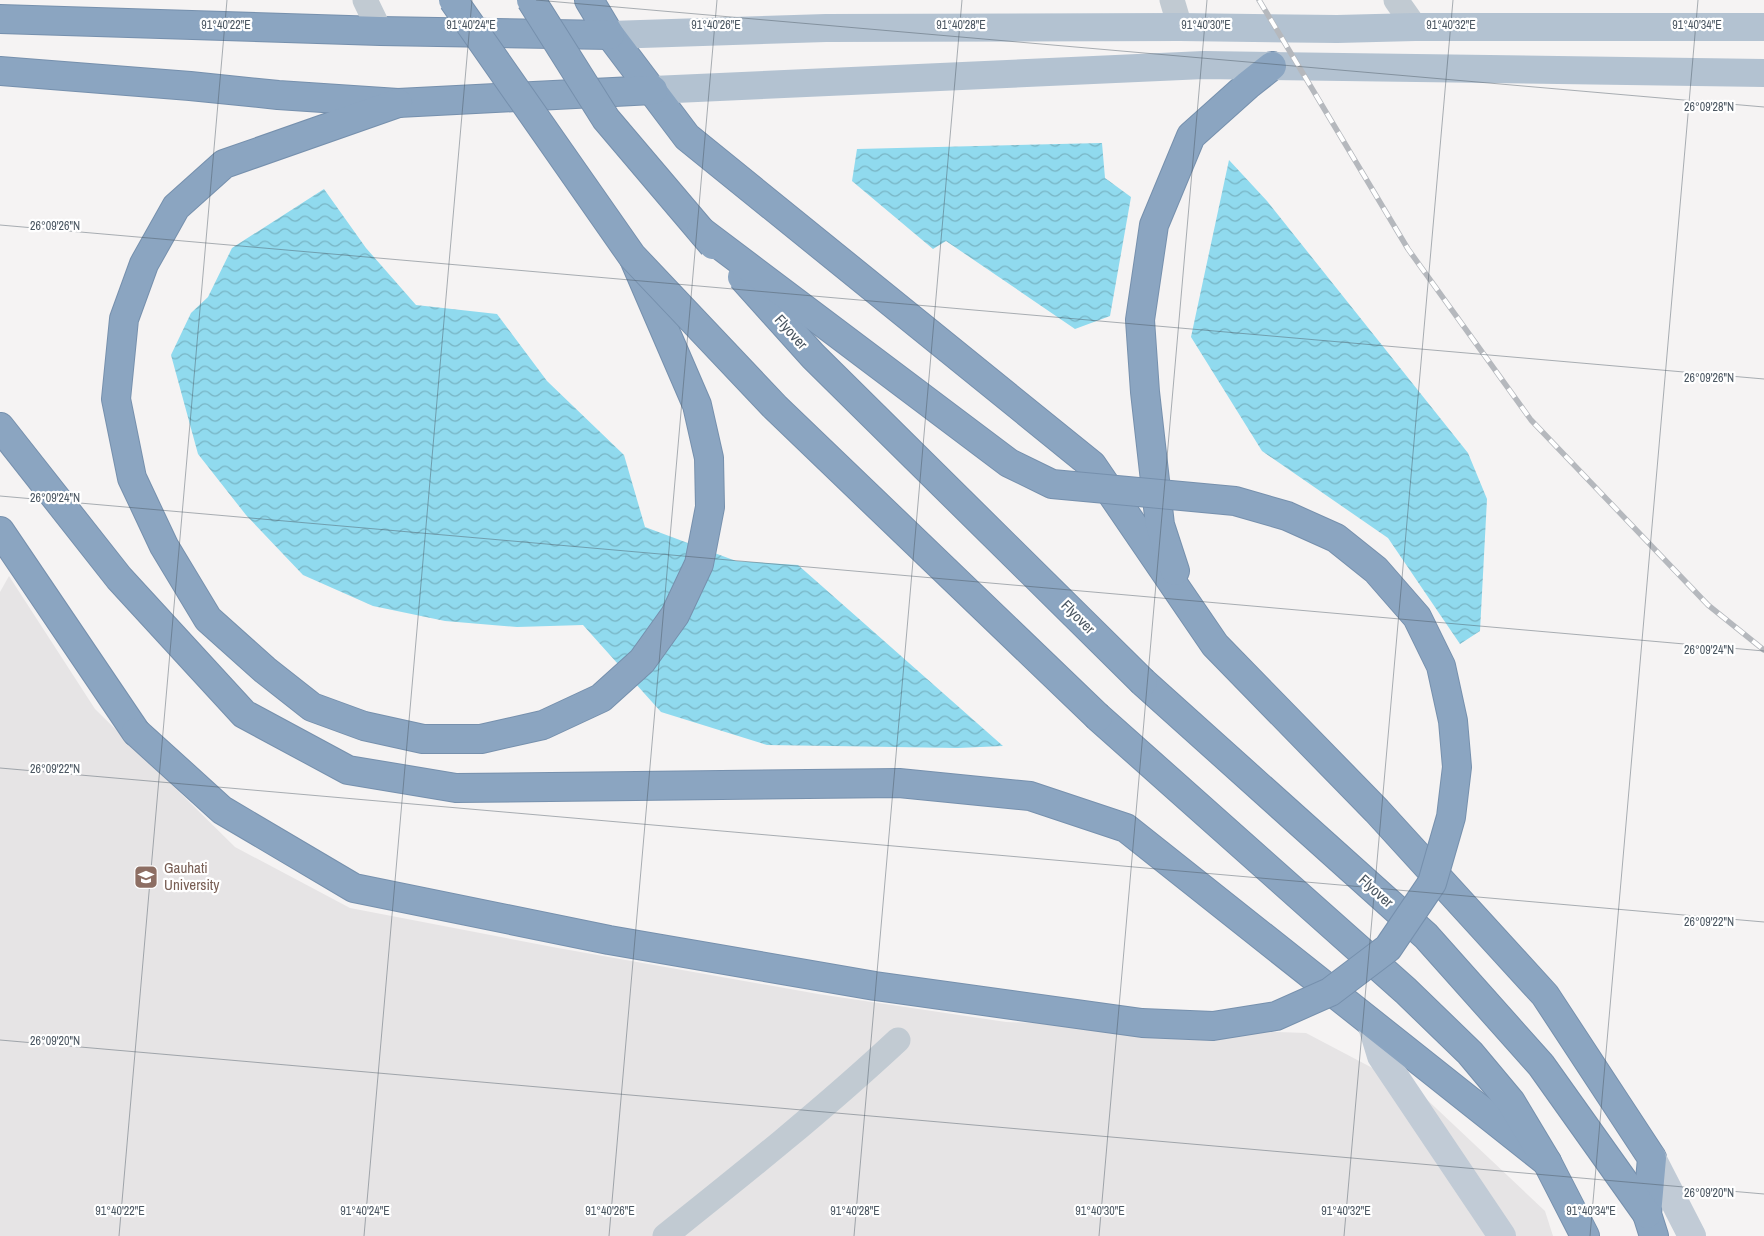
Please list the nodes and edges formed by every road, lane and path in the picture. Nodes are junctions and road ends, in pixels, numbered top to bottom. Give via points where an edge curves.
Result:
1 (365, 0) edge
2 (453, 0) edge
3 (531, 0) edge
4 (590, 0) edge
5 (1172, 0) edge
6 (1396, 0) edge
7 (1418, 0) edge
8 (0, 19) edge
9 (1180, 27) junction
10 (1415, 28) junction
11 (1764, 28) edge
12 (380, 31) junction
13 (610, 35) junction
14 (1272, 66) junction
15 (0, 71) edge
16 (1764, 73) edge
17 (653, 90) junction
18 (398, 103) junction
19 (701, 231) junction
20 (632, 256) junction
21 (0, 427) edge
22 (0, 531) edge
23 (1184, 601) junction
24 (1371, 1023) junction
25 (898, 1040) dead end
26 (1652, 1158) junction
27 (1547, 1162) junction
28 (1650, 1225) edge
29 (665, 1236) edge
30 (1502, 1236) edge
31 (1584, 1236) edge
32 (1692, 1236) edge

1 - 12 street
2 - 20 highway, bridge
3 - 19 highway, Flyover, bridge via 606,119
4 - 13 highway
5 - 9 street
6 - 10 street
7 - 10 street
8 - 12 highway
9 - 10 main road
9 - 13 main road via 826,28
10 - 11 main road
12 - 13 highway
13 - 17 highway
14 - 16 main road
14 - 17 main road via 1204,65
14 - 23 highway via 1191,136 1154,225 1140,320 1144,392 1160,525
15 - 18 highway
17 - 18 highway
17 - 23 highway via 687,137 1092,465
18 - 20 highway via 224,164 176,207 144,264 124,319 116,399 132,478 164,546 208,619 312,707 364,726 423,739 481,739 543,725 601,698 642,661 675,615 699,564 710,507 708,458 697,405
19 - 22 highway, bridge via 1009,463 1052,484 1235,501 1278,513 1336,538 1376,570 1417,617 1441,666 1453,720 1457,767 1452,817 1432,884 1388,948 1330,992 1276,1016 1213,1026 1142,1023 837,979 609,940 354,888 222,810 136,732
19 - 28 highway, Flyover, bridge via 813,356 1143,682 1426,936 1541,1065
20 - 27 highway, bridge via 775,407 1098,717 1406,991 1470,1052 1511,1102
21 - 24 highway via 119,578 244,714 348,770 456,788 899,782 1030,796 1126,828
23 - 26 highway via 1214,646 1376,811 1545,994
24 - 27 highway
24 - 30 street via 1381,1056
25 - 29 street via 768,1154
26 - 28 highway
26 - 32 street
27 - 31 highway

